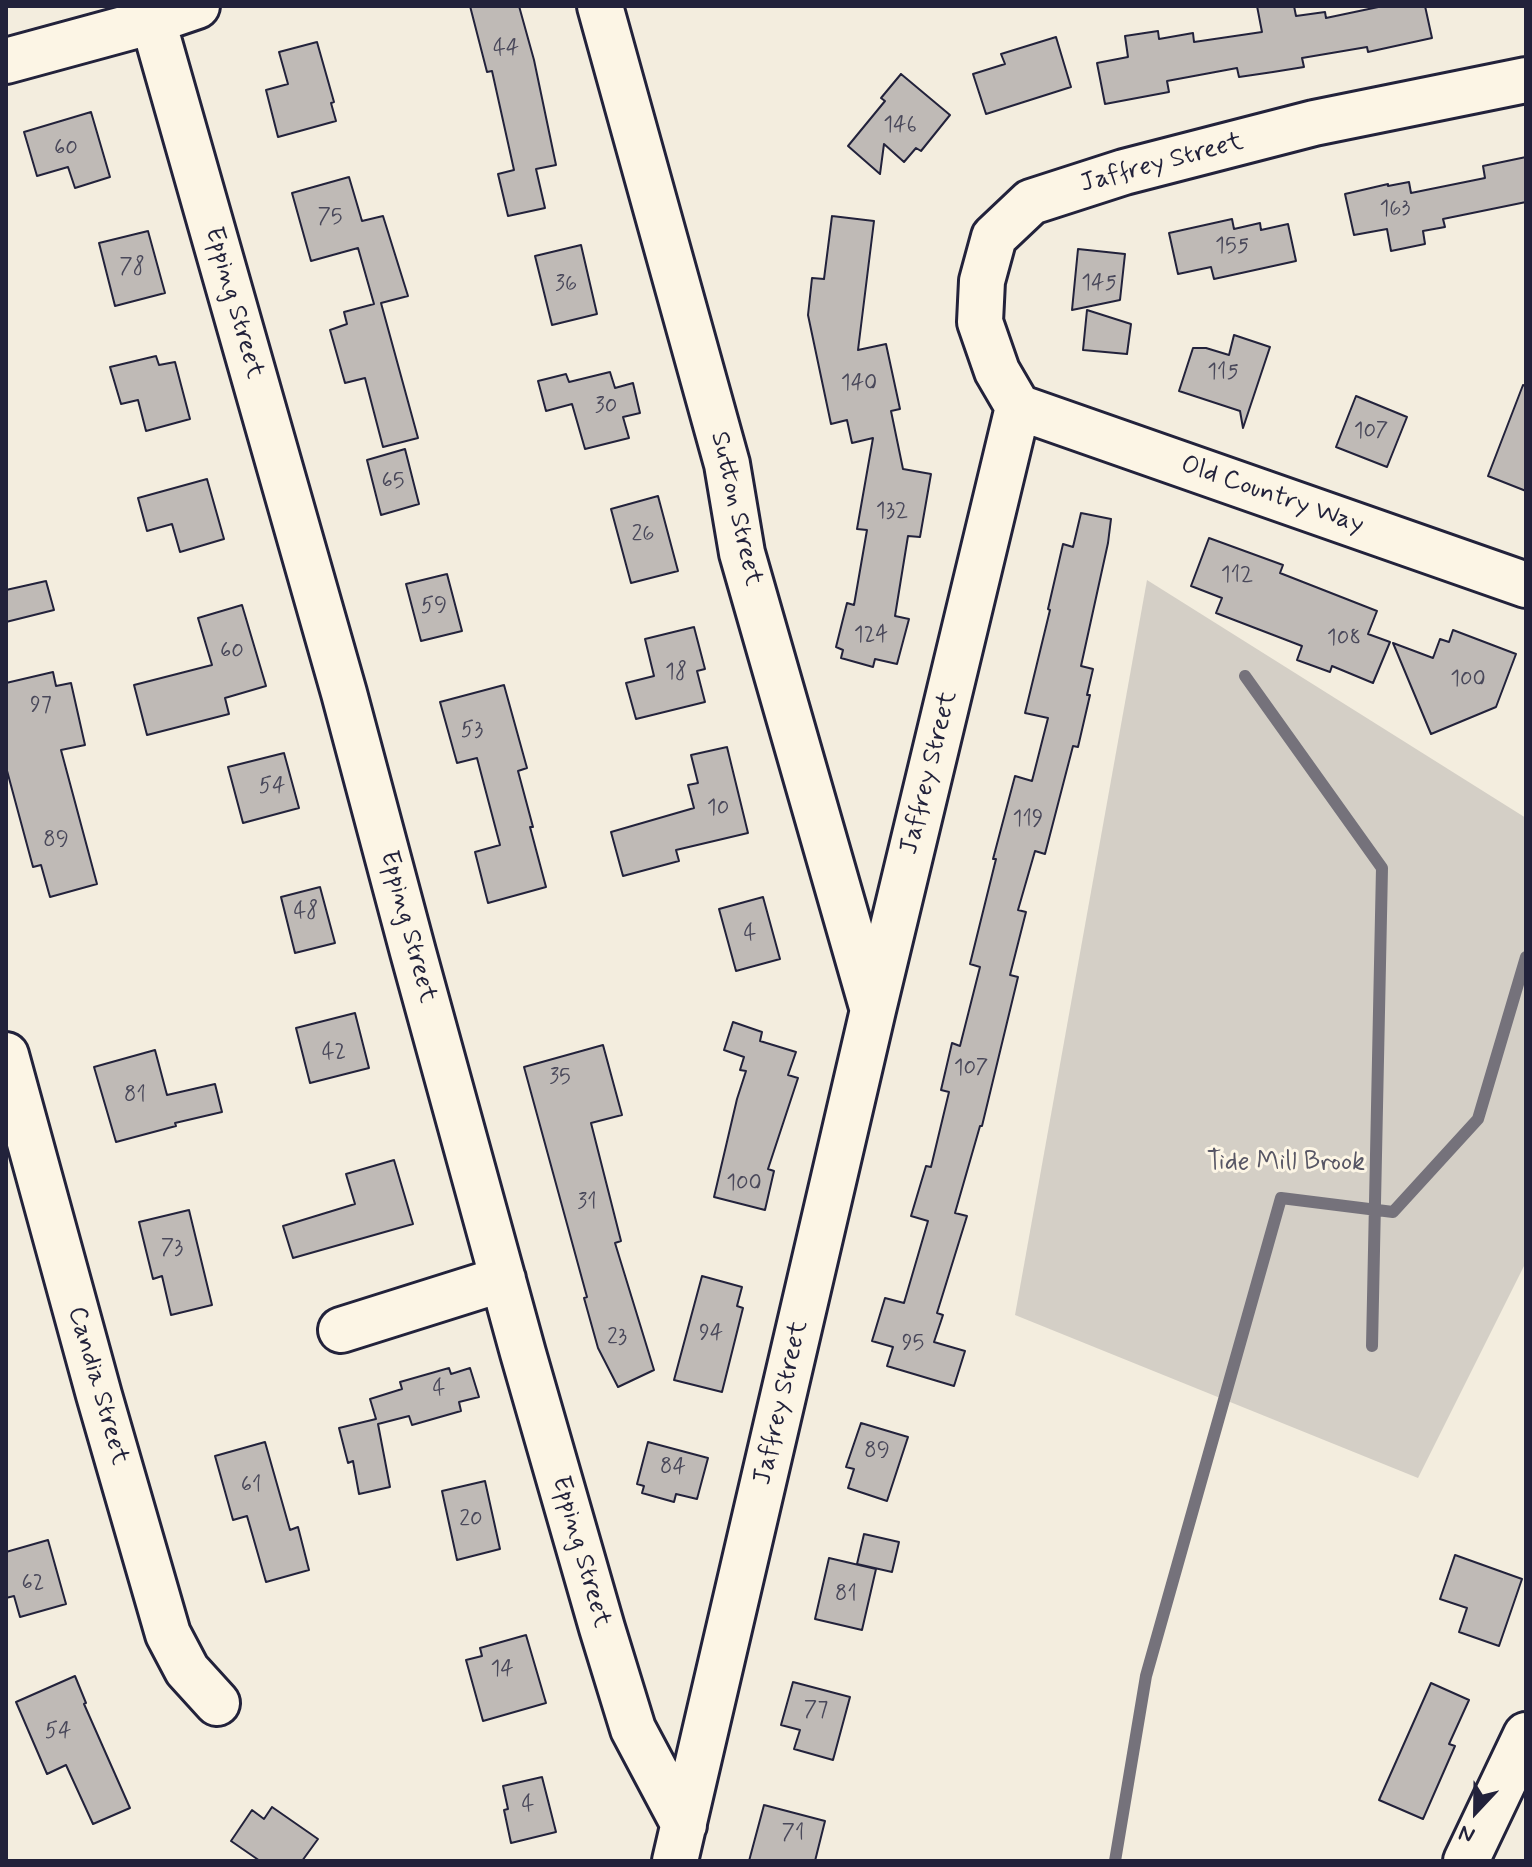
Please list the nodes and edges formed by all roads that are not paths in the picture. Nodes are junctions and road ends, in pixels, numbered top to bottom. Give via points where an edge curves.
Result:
1 (197, 6) edge
2 (600, 6) edge
3 (153, 21) junction
4 (6, 61) edge
5 (1526, 80) edge
6 (1018, 407) junction
7 (1526, 585) edge
8 (873, 1010) junction
9 (6, 1055) edge
10 (503, 1279) junction
11 (341, 1330) dead end
12 (217, 1703) dead end
13 (1526, 1735) edge
14 (680, 1843) edge
15 (1466, 1861) edge

1 - 3 street
2 - 8 street, Sutton Street via 727,464 742,553
3 - 4 street
3 - 10 street, Epping Street via 349,708
5 - 6 street, Jaffrey Street via 1314,123 1031,202 994,237 982,281 980,322 997,371
6 - 7 street, Old Country Way
6 - 8 street, Jaffrey Street
8 - 14 street, Jaffrey Street
9 - 12 street, Candia Street via 168,1634 187,1670
10 - 11 street
10 - 14 street, Epping Street via 633,1729
13 - 15 street

